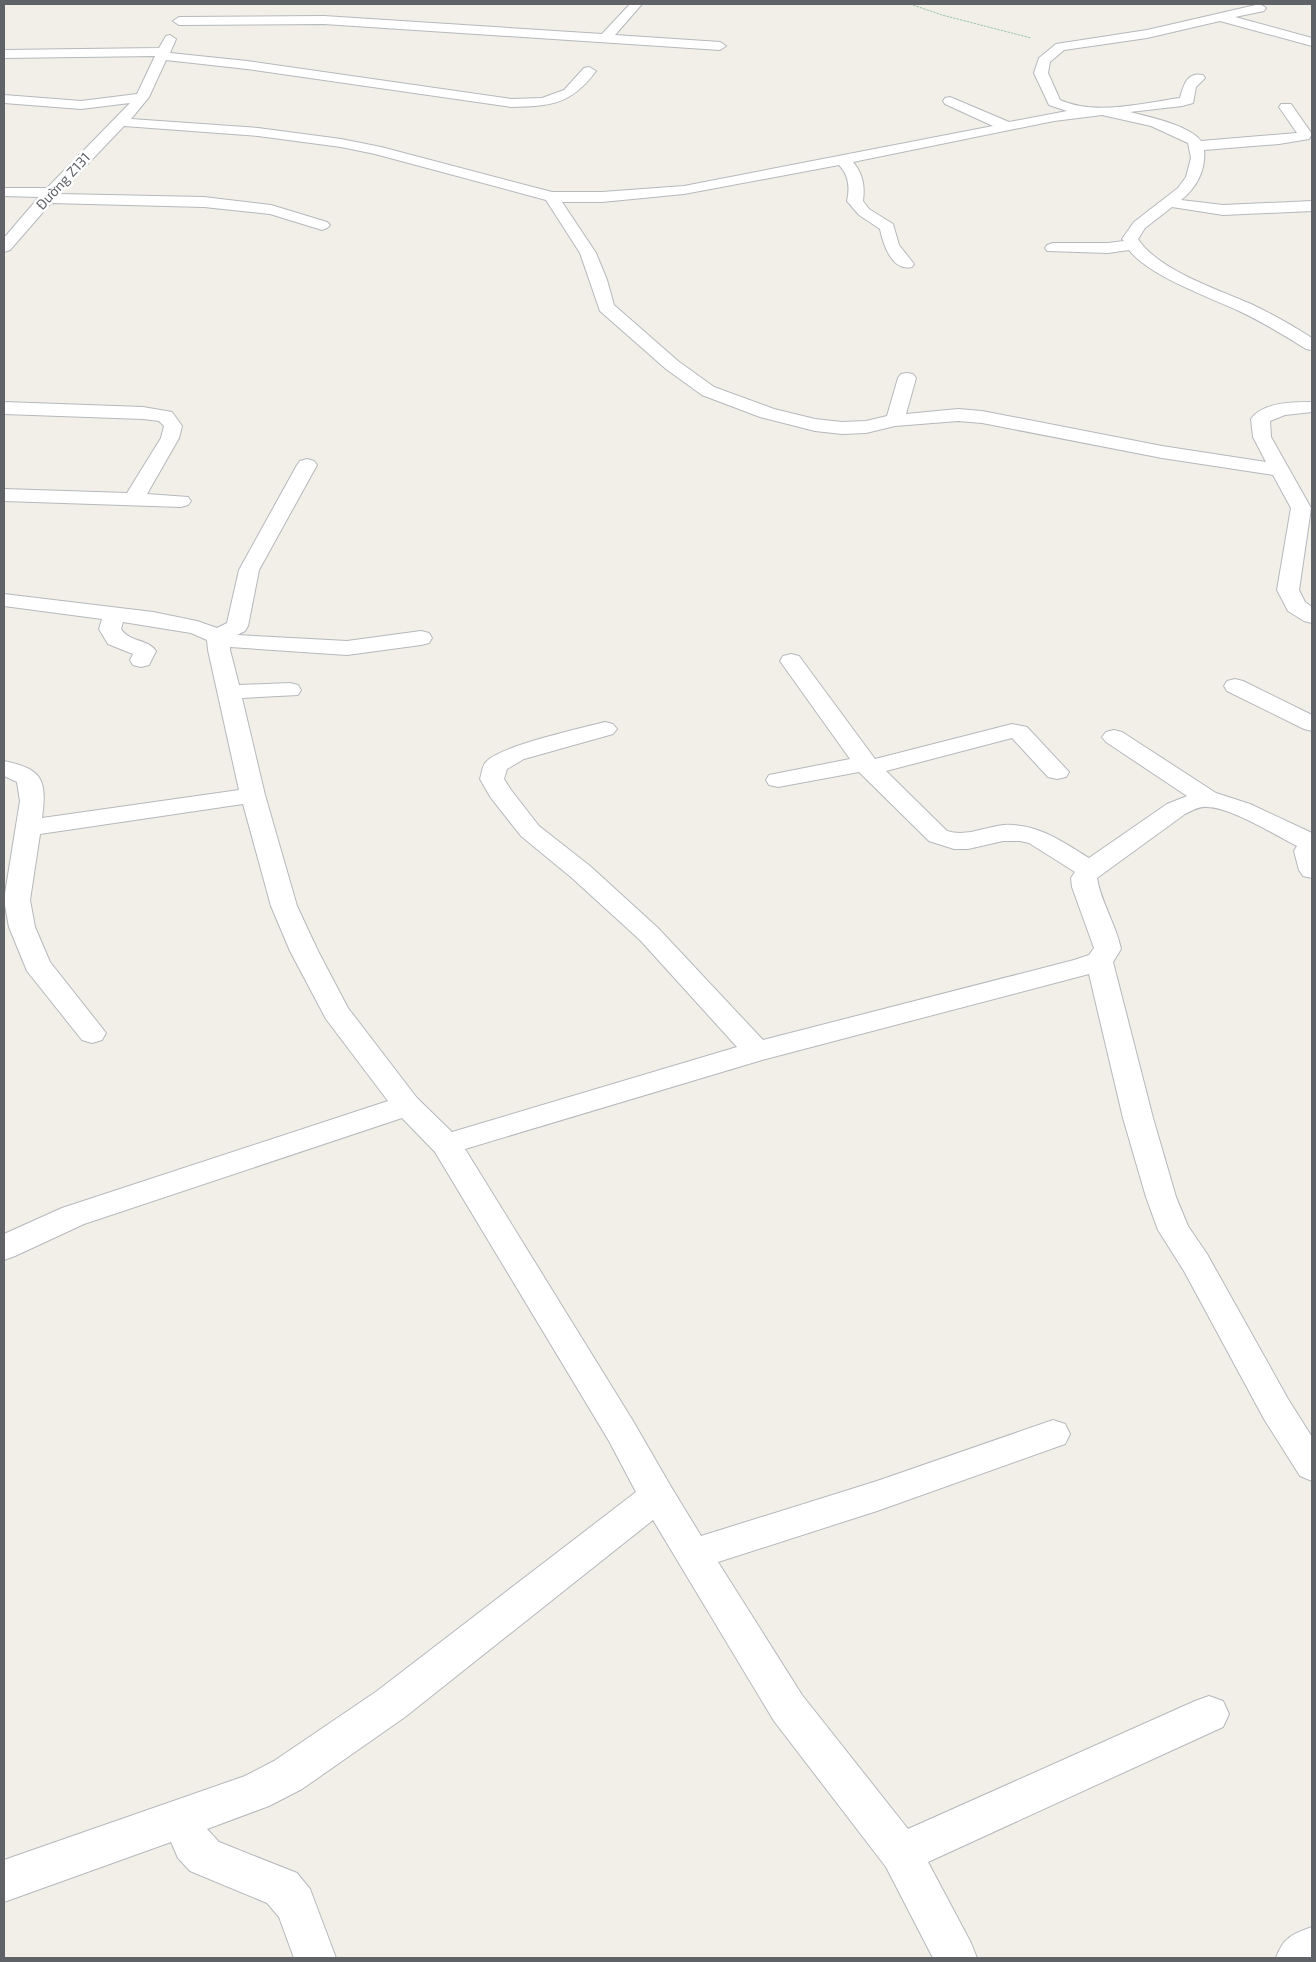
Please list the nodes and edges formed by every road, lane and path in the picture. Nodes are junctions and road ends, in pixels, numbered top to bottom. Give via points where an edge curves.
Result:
1 (188, 4) edge
2 (636, 4) edge
3 (910, 4) edge
4 (1260, 8) dead end
5 (335, 9) dead end
6 (1221, 17) junction
7 (324, 20) junction
8 (179, 21) junction
9 (605, 39) junction
10 (1312, 42) edge
11 (720, 46) dead end
12 (1060, 47) junction
13 (4, 54) edge
14 (163, 54) junction
15 (589, 71) dead end
16 (1198, 78) dead end
17 (142, 97) junction
18 (4, 99) edge
19 (950, 101) dead end
20 (81, 105) junction
21 (1286, 107) dead end
22 (1101, 111) junction
23 (122, 120) junction
24 (1008, 127) junction
25 (1197, 146) junction
26 (841, 159) junction
27 (4, 192) edge
28 (49, 195) junction
29 (552, 197) junction
30 (1166, 202) junction
31 (1312, 206) edge
32 (322, 226) dead end
33 (1132, 245) junction
34 (4, 247) edge
35 (1053, 248) dead end
36 (906, 264) dead end
37 (1312, 345) edge
38 (907, 378) dead end
39 (1312, 407) edge
40 (4, 408) edge
41 (895, 420) junction
42 (307, 465) dead end
43 (1281, 470) junction
44 (4, 495) edge
45 (133, 500) junction
46 (181, 501) dead end
47 (1307, 508) edge
48 (4, 600) edge
49 (114, 613) junction
50 (1312, 616) edge
51 (219, 638) junction
52 (421, 638) dead end
53 (141, 660) dead end
54 (791, 661) dead end
55 (1234, 686) dead end
56 (290, 690) dead end
57 (229, 692) junction
58 (1312, 724) edge
59 (605, 729) dead end
60 (1114, 737) dead end
61 (868, 765) junction
62 (4, 768) edge
63 (1057, 772) dead end
64 (778, 780) dead end
65 (253, 795) junction
66 (1206, 798) junction
67 (27, 828) junction
68 (1312, 842) edge
69 (1090, 870) junction
70 (1312, 870) edge
71 (1099, 961) junction
72 (92, 1033) dead end
73 (757, 1051) junction
74 (407, 1105) junction
75 (446, 1144) junction
76 (4, 1248) edge
77 (1053, 1434) dead end
78 (1312, 1466) edge
79 (658, 1496) junction
80 (694, 1554) junction
81 (1209, 1714) dead end
82 (181, 1818) junction
83 (901, 1853) junction
84 (4, 1881) edge
85 (1312, 1948) edge
86 (315, 1958) edge
87 (956, 1958) edge
88 (1297, 1958) edge

1 - 8 street, Đường Z131
2 - 9 street
3 - 12 path
4 - 6 street
5 - 7 street
6 - 10 street
6 - 12 street via 1147,34
7 - 8 street
7 - 9 street
8 - 14 street, Đường Z131
9 - 11 street
12 - 22 street via 1044,60 1041,73 1049,95 1054,102 1065,107
13 - 14 street
14 - 15 street via 511,103 544,102 569,94
14 - 17 street, Đường Z131
16 - 22 street via 1186,89 1186,102
17 - 20 street
17 - 23 street, Đường Z131
18 - 20 street
19 - 24 street
20 - 23 street
21 - 25 street via 1304,136
22 - 24 street
22 - 25 street via 1156,123 1181,133
23 - 28 street, Đường Z131
23 - 29 street via 341,143
24 - 26 street
25 - 30 street via 1198,158 1193,177 1183,191
26 - 29 street via 684,190 629,196
26 - 36 street via 853,172 858,190 855,201 864,212 887,227 891,246
27 - 28 street
28 - 32 street via 204,202 271,210
28 - 34 street, Đường Z131
29 - 41 street via 588,253 606,307 672,365 708,391 815,425 866,427
30 - 31 street via 1224,210
30 - 33 street via 1139,225 1130,239
33 - 35 street
33 - 37 street via 1184,280 1258,314
38 - 41 street
39 - 43 street via 1288,408 1260,419 1262,437
40 - 45 street via 165,416 173,426 170,438
41 - 43 street via 958,415 982,417 1162,452
42 - 51 street via 249,570 237,626
43 - 47 street
44 - 45 street
45 - 46 street
47 - 50 street via 1288,590 1296,606
48 - 49 street
49 - 51 street via 197,628
49 - 53 street via 110,629 116,639 145,651
51 - 52 street via 347,648
51 - 57 street
54 - 61 street
55 - 58 street
56 - 57 street
57 - 65 street
59 - 73 street via 516,754 496,765 492,778 530,831 649,934
60 - 66 street
61 - 63 street via 1012,731 1019,732
61 - 64 street
61 - 69 street via 938,836 968,842 1003,833 1021,833 1038,838
62 - 67 street via 27,777 32,801
65 - 67 street
65 - 74 street via 284,906 304,952 336,1012
66 - 68 street via 1224,802
66 - 69 street via 1176,809
67 - 72 street via 17,900 22,927 37,965
68 - 70 street via 1307,851
69 - 71 street via 1084,878 1085,891 1106,936 1108,949
71 - 73 street
71 - 78 street via 1138,1118 1174,1230
73 - 75 street
74 - 75 street
74 - 76 street via 73,1216
75 - 79 street
77 - 80 street via 877,1496
79 - 80 street
79 - 82 street via 391,1704 288,1775 255,1792
80 - 83 street via 788,1708
81 - 83 street
82 - 84 street
82 - 86 street via 193,1844 204,1857 282,1888 295,1904
83 - 87 street
85 - 88 street

